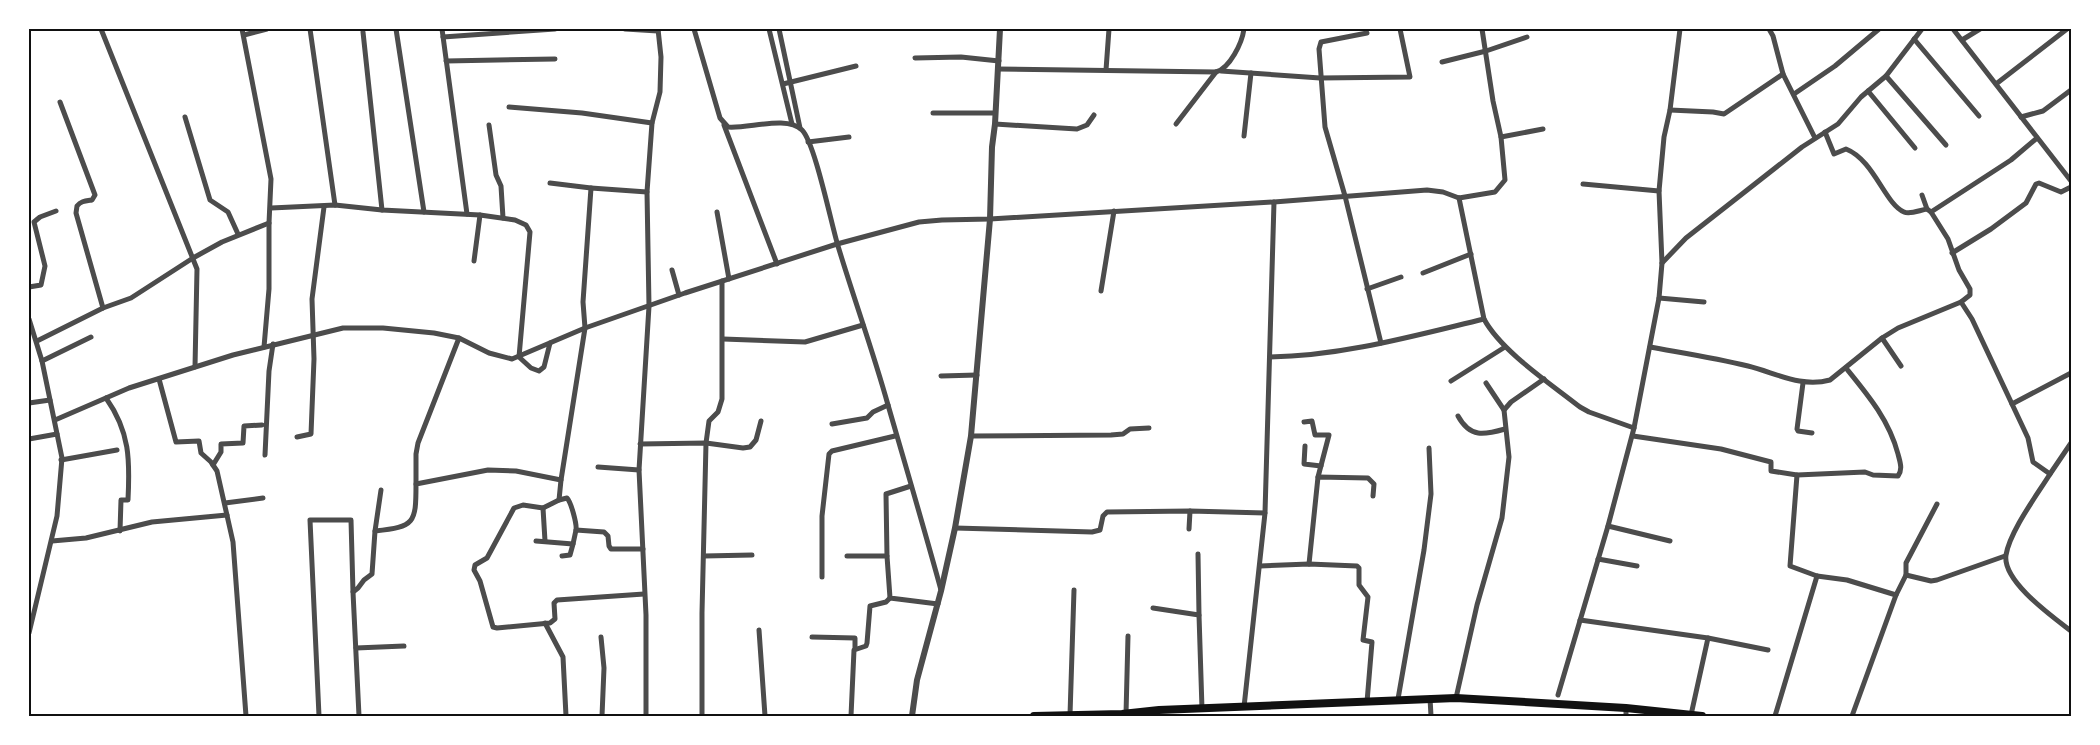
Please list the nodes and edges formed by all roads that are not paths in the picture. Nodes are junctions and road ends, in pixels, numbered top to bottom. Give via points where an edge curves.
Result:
1 (101, 29) edge
2 (242, 29) edge
3 (267, 29) edge
4 (310, 29) edge
5 (396, 29) edge
6 (442, 29) edge
7 (555, 29) edge
8 (625, 29) edge
9 (694, 29) edge
10 (769, 29) edge
11 (779, 29) edge
12 (1000, 29) edge
13 (1109, 29) edge
14 (1244, 29) edge
15 (1400, 29) edge
16 (1482, 29) edge
17 (1680, 29) edge
18 (1769, 29) edge
19 (1878, 29) edge
20 (1922, 29) edge
21 (1953, 29) edge
22 (1980, 29) edge
23 (2067, 29) edge
24 (658, 30) edge
25 (363, 32) dead end
26 (1367, 33) dead end
27 (244, 36) junction
28 (443, 37) junction
29 (1527, 37) dead end
30 (1914, 39) junction
31 (1962, 40) junction
32 (1486, 51) junction
33 (916, 58) dead end
34 (555, 59) dead end
35 (446, 61) junction
36 (1442, 62) dead end
37 (998, 65) junction
38 (856, 66) dead end
39 (1106, 70) junction
40 (1218, 71) junction
41 (1251, 73) junction
42 (1783, 74) junction
43 (1886, 76) junction
44 (1320, 78) junction
45 (791, 82) junction
46 (782, 84) junction
47 (1996, 84) junction
48 (2071, 90) edge
49 (1868, 91) junction
50 (1794, 94) junction
51 (60, 102) dead end
52 (509, 107) dead end
53 (1670, 110) junction
54 (933, 113) dead end
55 (995, 113) junction
56 (1094, 115) dead end
57 (1980, 116) dead end
58 (185, 117) dead end
59 (2021, 117) junction
60 (723, 122) junction
61 (652, 123) junction
62 (792, 124) junction
63 (995, 124) junction
64 (1176, 124) dead end
65 (489, 125) dead end
66 (801, 129) junction
67 (1544, 129) dead end
68 (1825, 132) junction
69 (1244, 136) dead end
70 (849, 137) dead end
71 (1501, 137) junction
72 (1814, 138) junction
73 (2037, 138) junction
74 (808, 142) junction
75 (1946, 144) dead end
76 (1915, 148) dead end
77 (2071, 181) edge
78 (550, 183) dead end
79 (1583, 184) dead end
80 (2071, 187) edge
81 (591, 188) junction
82 (1659, 191) junction
83 (647, 192) junction
84 (1922, 195) dead end
85 (1344, 196) junction
86 (1459, 198) junction
87 (1274, 202) junction
88 (335, 205) junction
89 (324, 207) junction
90 (271, 208) junction
91 (382, 210) junction
92 (1929, 210) junction
93 (56, 211) dead end
94 (1114, 211) junction
95 (424, 212) junction
96 (717, 212) dead end
97 (468, 214) junction
98 (480, 215) junction
99 (503, 218) junction
100 (990, 219) junction
101 (269, 223) junction
102 (238, 234) junction
103 (837, 244) junction
104 (1952, 252) junction
105 (1471, 254) junction
106 (193, 258) junction
107 (474, 262) dead end
108 (1662, 263) junction
109 (777, 264) junction
110 (672, 270) dead end
111 (1423, 273) dead end
112 (1401, 276) dead end
113 (730, 280) junction
114 (722, 281) junction
115 (29, 287) edge
116 (1367, 289) junction
117 (1101, 291) dead end
118 (679, 295) junction
119 (1658, 298) junction
120 (1704, 302) dead end
121 (1961, 302) junction
122 (649, 306) junction
123 (103, 308) junction
124 (29, 319) edge
125 (1484, 319) junction
126 (864, 326) junction
127 (585, 328) junction
128 (314, 334) junction
129 (91, 336) dead end
130 (459, 338) junction
131 (1882, 338) junction
132 (723, 339) junction
133 (37, 341) junction
134 (550, 343) junction
135 (1381, 343) junction
136 (273, 344) junction
137 (264, 347) junction
138 (1505, 347) junction
139 (1650, 347) junction
140 (519, 357) junction
141 (1270, 357) junction
142 (42, 361) junction
143 (1901, 366) dead end
144 (195, 367) junction
145 (1846, 368) junction
146 (2071, 373) edge
147 (977, 375) junction
148 (941, 376) dead end
149 (1544, 378) junction
150 (159, 379) junction
151 (1451, 381) dead end
152 (1486, 383) dead end
153 (1803, 383) junction
154 (106, 398) junction
155 (50, 400) junction
156 (29, 403) edge
157 (2012, 404) junction
158 (888, 405) junction
159 (1504, 410) junction
160 (1458, 416) dead end
161 (54, 420) junction
162 (761, 421) dead end
163 (1304, 422) dead end
164 (832, 424) dead end
165 (262, 425) dead end
166 (1149, 428) dead end
167 (1634, 428) junction
168 (1505, 429) junction
169 (1812, 433) dead end
170 (57, 434) junction
171 (896, 436) junction
172 (971, 436) junction
173 (1633, 436) junction
174 (297, 437) dead end
175 (29, 440) edge
176 (706, 443) junction
177 (2071, 443) edge
178 (640, 444) junction
179 (1305, 446) dead end
180 (1428, 448) dead end
181 (117, 450) dead end
182 (265, 454) dead end
183 (62, 460) junction
184 (213, 465) junction
185 (1321, 466) junction
186 (598, 467) dead end
187 (639, 470) junction
188 (2050, 474) junction
189 (1797, 475) junction
190 (1318, 477) junction
191 (560, 480) junction
192 (416, 484) junction
193 (911, 486) junction
194 (381, 490) dead end
195 (1373, 496) dead end
196 (264, 498) dead end
197 (559, 500) junction
198 (225, 503) junction
199 (1937, 504) dead end
200 (543, 508) junction
201 (1190, 511) junction
202 (1265, 513) junction
203 (227, 515) junction
204 (1608, 526) junction
205 (955, 528) junction
206 (1189, 529) dead end
207 (576, 530) junction
208 (120, 531) junction
209 (375, 531) junction
210 (52, 541) junction
211 (536, 541) dead end
212 (545, 541) junction
213 (1670, 541) dead end
214 (573, 544) junction
215 (642, 550) junction
216 (1198, 554) dead end
217 (752, 555) dead end
218 (562, 556) dead end
219 (704, 556) junction
220 (847, 556) dead end
221 (887, 556) junction
222 (2006, 556) junction
223 (1602, 559) junction
224 (1309, 564) junction
225 (1260, 566) junction
226 (1637, 566) dead end
227 (1906, 575) junction
228 (1817, 576) junction
229 (822, 577) dead end
230 (1074, 590) dead end
231 (942, 591) junction
232 (353, 592) junction
233 (644, 594) junction
234 (1896, 595) junction
235 (890, 598) junction
236 (938, 604) junction
237 (1153, 608) dead end
238 (1199, 615) junction
239 (1580, 620) junction
240 (545, 623) junction
241 (759, 630) dead end
242 (2071, 631) edge
243 (29, 633) edge
244 (1128, 636) dead end
245 (601, 637) dead end
246 (812, 637) dead end
247 (1708, 638) junction
248 (404, 646) dead end
249 (356, 648) junction
250 (855, 648) junction
251 (1768, 650) dead end
252 (1430, 698) junction
253 (1456, 698) junction
254 (1398, 699) junction
255 (1557, 699) junction
256 (1366, 702) junction
257 (1244, 707) junction
258 (1202, 709) junction
259 (1626, 712) edge
260 (1111, 715) edge
261 (1124, 715) edge
262 (1691, 715) edge
263 (246, 716) edge
264 (318, 716) edge
265 (359, 716) edge
266 (566, 716) edge
267 (602, 716) edge
268 (646, 716) edge
269 (702, 716) edge
270 (765, 716) edge
271 (852, 716) edge
272 (912, 716) edge
273 (1034, 716) edge
274 (1070, 716) edge
275 (1431, 716) edge
276 (1702, 716) edge
277 (1776, 716) edge
278 (1852, 716) edge

1 - 106 street
2 - 27 street
3 - 27 street
4 - 88 street
5 - 95 street
6 - 28 street
7 - 28 street
8 - 24 street
9 - 60 street via 711,92
10 - 46 street
11 - 45 street
12 - 37 street
13 - 39 street
14 - 40 street via 1239,47
15 - 44 street via 1410,77
16 - 32 street
17 - 53 street
18 - 42 street
19 - 50 street via 1835,66
20 - 30 street
21 - 31 street
22 - 31 street
23 - 47 street
24 - 61 street via 660,92
25 - 91 street
26 - 44 street via 1321,42
27 - 90 street via 272,178
28 - 35 street
29 - 32 street
30 - 43 street
30 - 57 street
31 - 47 street
32 - 36 street
32 - 71 street
33 - 37 street via 961,57
34 - 35 street
35 - 97 street
37 - 39 street
37 - 55 street
38 - 45 street
39 - 40 street
40 - 41 street
40 - 64 street
41 - 44 street
41 - 69 street
42 - 50 street
42 - 53 street via 1724,114
43 - 49 street
43 - 75 street
44 - 85 street via 1325,127
45 - 46 street
45 - 66 street
46 - 62 street
47 - 59 street
48 - 59 street via 2043,111
49 - 68 street via 1838,124
49 - 76 street
50 - 72 street
51 - 123 street via 95,195 92,200 76,206 76,213
52 - 61 street
53 - 82 street
54 - 55 street
55 - 63 street
56 - 63 street via 1087,125 1077,129
58 - 102 street via 210,200 228,212
59 - 73 street
60 - 62 street via 731,128
60 - 109 street
61 - 83 street
62 - 66 street
63 - 100 street
65 - 99 street via 496,175 501,186
66 - 74 street
67 - 71 street
68 - 72 street
68 - 92 street via 1834,154 1846,149 1866,163 1896,206 1910,213
70 - 74 street
71 - 86 street via 1506,174 1502,186 1494,192
72 - 108 street via 1686,238
73 - 77 street
73 - 92 street via 2011,160
74 - 103 street
78 - 81 street
79 - 82 street
80 - 104 street via 2061,192 2036,184 2026,203
81 - 83 street
81 - 127 street via 583,302
82 - 108 street
83 - 122 street
84 - 92 street
85 - 86 street via 1427,190
85 - 87 street
85 - 116 street
86 - 105 street
87 - 94 street
87 - 141 street
88 - 89 street
88 - 91 street
89 - 90 street
89 - 128 street via 314,272
90 - 101 street
91 - 95 street
92 - 104 street
93 - 115 street via 34,222 45,266 41,285
94 - 100 street
94 - 117 street
95 - 97 street
96 - 113 street
97 - 98 street
98 - 99 street
98 - 107 street
99 - 140 street via 521,222 530,232
100 - 103 street via 919,222
100 - 147 street
101 - 102 street
101 - 137 street
102 - 106 street
103 - 109 street
103 - 126 street
104 - 121 street via 1970,292
105 - 111 street
105 - 125 street
106 - 123 street via 131,298
106 - 144 street via 197,282
108 - 119 street
109 - 113 street
110 - 118 street
112 - 116 street
113 - 114 street
114 - 118 street
114 - 132 street
116 - 135 street
118 - 122 street
119 - 120 street
119 - 139 street
121 - 131 street
121 - 157 street
122 - 127 street
122 - 178 street
123 - 133 street
124 - 133 street
125 - 135 street
125 - 138 street
126 - 132 street via 804,342
126 - 158 street
127 - 134 street
127 - 191 street
128 - 130 street via 343,328 383,328
128 - 136 street
128 - 174 street via 311,434
129 - 142 street
130 - 140 street via 500,357
130 - 192 street via 418,443
131 - 143 street
131 - 145 street
132 - 176 street via 720,408 710,421
133 - 142 street
134 - 140 street
134 - 140 street via 544,367 539,371 527,366
135 - 141 street via 1313,355
136 - 137 street
136 - 182 street
137 - 144 street
138 - 149 street
138 - 151 street
139 - 153 street via 1750,367
139 - 167 street
141 - 202 street
142 - 155 street
144 - 150 street
145 - 153 street via 1830,380
145 - 189 street via 1887,423 1901,466 1900,474
146 - 157 street
147 - 148 street
147 - 172 street
149 - 159 street
149 - 167 street via 1589,412
150 - 154 street
150 - 184 street via 176,442 199,441 201,453
152 - 159 street
153 - 169 street via 1797,429
154 - 161 street
154 - 208 street via 120,419 129,455 128,500 121,500
155 - 156 street
155 - 161 street
157 - 188 street via 2028,438 2033,462
158 - 164 street via 868,418
158 - 171 street
159 - 168 street
160 - 168 street via 1465,428 1480,434
161 - 170 street
162 - 176 street via 756,440 750,447
163 - 185 street via 1312,422 1315,435 1329,435
165 - 184 street via 244,426 244,443 221,444 221,452
166 - 172 street via 1130,429 1112,436
167 - 173 street
168 - 253 street via 1509,457 1502,518 1477,605
170 - 175 street
170 - 183 street
171 - 193 street
171 - 229 street via 832,450 829,454 822,516
172 - 205 street
173 - 189 street via 1721,449 1771,462 1771,471
173 - 204 street
176 - 178 street
176 - 219 street
177 - 188 street
178 - 187 street
179 - 185 street via 1304,464
180 - 254 street via 1431,494
181 - 183 street
183 - 210 street
184 - 198 street
185 - 190 street
186 - 187 street
187 - 215 street
188 - 222 street via 2012,537
189 - 228 street via 1790,566
190 - 195 street via 1368,478 1374,484
190 - 224 street
191 - 192 street via 516,471 488,470
191 - 197 street
192 - 209 street via 416,510 411,520 402,527
193 - 221 street via 886,494
193 - 231 street
194 - 209 street
196 - 198 street
197 - 200 street
197 - 207 street via 567,498 570,501
198 - 203 street
199 - 227 street via 1906,564
200 - 212 street
200 - 240 street via 514,508 494,549 475,565 474,570 493,626
201 - 202 street
201 - 205 street via 1107,512 1100,530 1092,532
201 - 206 street
202 - 225 street
203 - 208 street via 152,522
203 - 263 street via 235,557
204 - 213 street
204 - 223 street
205 - 231 street
207 - 214 street
207 - 215 street via 604,532 612,550
208 - 210 street
209 - 232 street via 372,574
210 - 243 street
211 - 212 street
212 - 214 street
214 - 218 street via 570,555
215 - 233 street
216 - 238 street
217 - 219 street
219 - 269 street
220 - 221 street
221 - 235 street
222 - 227 street via 1937,580
222 - 242 street via 2010,573 2020,587
223 - 226 street
223 - 239 street
224 - 225 street
224 - 256 street via 1356,566 1360,572 1358,585 1368,597 1363,640 1372,642
225 - 257 street
227 - 234 street
228 - 234 street via 1847,580
228 - 277 street
230 - 274 street
231 - 236 street
232 - 249 street
232 - 264 street via 351,520 310,520
233 - 240 street via 557,600 554,603 555,619
233 - 268 street
234 - 278 street
235 - 236 street
235 - 250 street via 870,606 866,646
236 - 272 street via 917,680
237 - 238 street
238 - 258 street
239 - 247 street
239 - 255 street
240 - 266 street via 563,657
241 - 270 street
244 - 261 street
245 - 267 street via 604,668
246 - 250 street via 855,638
247 - 251 street
247 - 262 street
248 - 249 street
249 - 265 street
250 - 271 street
252 - 253 main road
252 - 254 main road
252 - 275 street
253 - 255 main road
254 - 256 main road
255 - 259 main road
256 - 257 main road
257 - 258 main road
258 - 261 main road
259 - 262 main road
260 - 261 main road
260 - 274 main road
262 - 276 main road
273 - 274 main road

